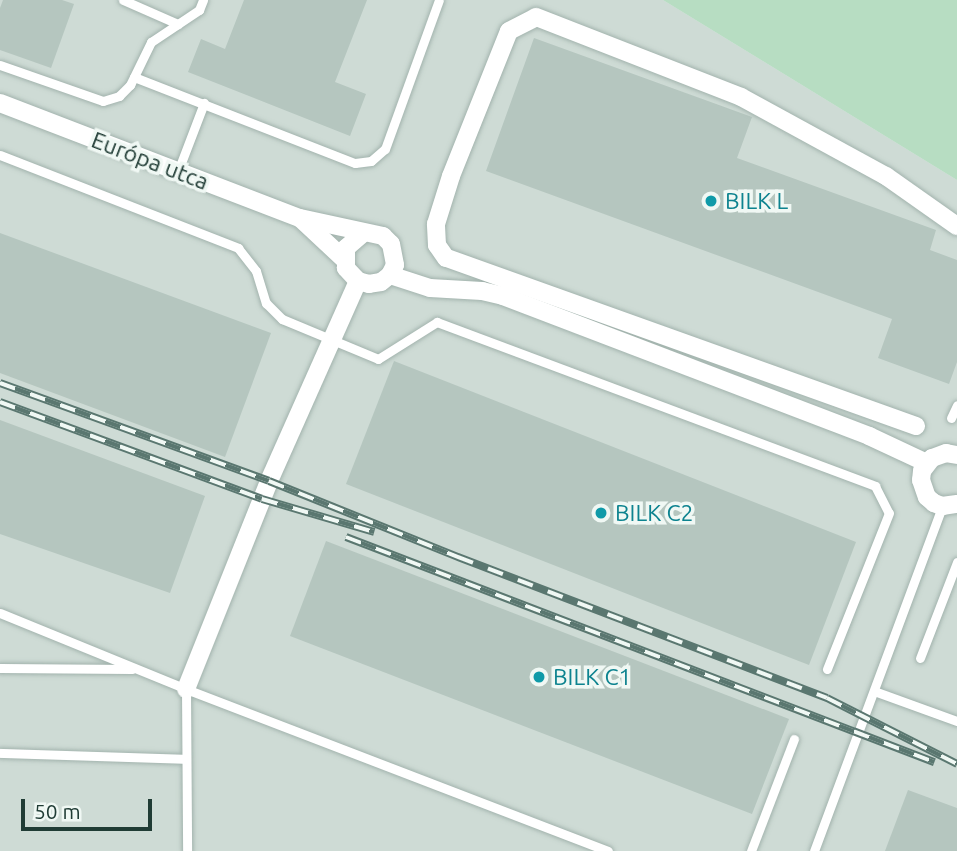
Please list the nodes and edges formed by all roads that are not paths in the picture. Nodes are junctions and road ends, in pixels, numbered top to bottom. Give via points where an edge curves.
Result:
1 (125, 0) edge
2 (203, 0) edge
3 (439, 0) edge
4 (178, 24) junction
5 (0, 65) edge
6 (134, 77) junction
7 (0, 103) edge
8 (204, 103) junction
9 (0, 155) edge
10 (178, 171) junction
11 (300, 218) junction
12 (957, 226) edge
13 (362, 234) junction
14 (344, 259) junction
15 (390, 275) junction
16 (358, 281) junction
17 (332, 341) junction
18 (957, 405) edge
19 (951, 418) dead end
20 (916, 426) dead end
21 (957, 441) edge
22 (941, 458) edge
23 (950, 505) edge
24 (957, 562) edge
25 (0, 613) edge
26 (920, 658) dead end
27 (0, 668) edge
28 (137, 669) junction
29 (827, 669) dead end
30 (186, 689) junction
31 (874, 691) junction
32 (957, 721) edge
33 (793, 739) dead end
34 (0, 752) edge
35 (186, 759) junction
36 (187, 851) edge
37 (608, 851) edge
38 (751, 851) edge
39 (814, 851) edge

1 - 4 lane
2 - 4 lane via 199,10
3 - 8 lane via 385,149 371,161 355,163
4 - 6 lane via 151,42
5 - 6 lane via 103,101 119,96
6 - 8 lane
7 - 10 street, Európa utca
8 - 10 lane
9 - 17 lane via 238,248 256,271 266,303 282,319
10 - 11 street, Európa utca
11 - 13 street, Európa utca
11 - 14 street, Európa utca
12 - 20 street via 886,176 741,97 536,17 509,31 436,224 436,245 446,258
13 - 14 street via 353,239
13 - 15 street, Európa utca via 383,236 391,244 395,254
14 - 16 street, Európa utca
15 - 16 street via 381,282
15 - 22 street via 430,288 503,296 869,436
16 - 17 street
17 - 29 lane via 378,359 436,323 875,486 889,513
17 - 30 street via 269,481
18 - 19 lane
21 - 22 street
22 - 23 street via 921,480 927,497
23 - 31 lane
24 - 26 lane
25 - 28 lane
27 - 28 lane
28 - 30 lane
30 - 35 lane
30 - 37 lane
31 - 32 lane
31 - 39 lane
33 - 38 lane
34 - 35 lane
35 - 36 lane

